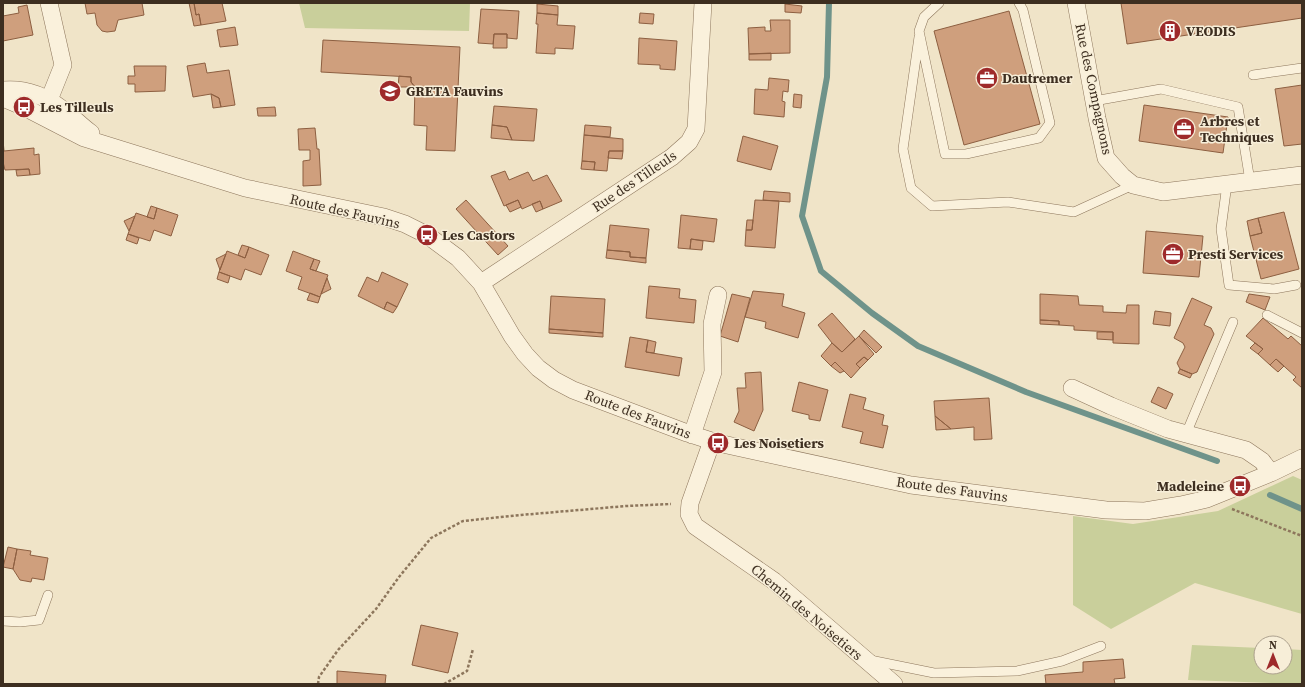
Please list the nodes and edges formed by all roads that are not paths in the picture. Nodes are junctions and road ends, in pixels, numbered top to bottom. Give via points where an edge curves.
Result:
1 (49, 3) edge
2 (703, 3) edge
3 (939, 3) edge
4 (1019, 3) edge
5 (1076, 3) edge
6 (920, 31) junction
7 (1302, 68) edge
8 (1254, 75) dead end
9 (3, 90) edge
10 (3, 98) edge
11 (49, 100) junction
12 (1094, 101) junction
13 (24, 107) junction
14 (56, 123) junction
15 (113, 147) junction
16 (1302, 175) edge
17 (1250, 182) junction
18 (1227, 184) junction
19 (1133, 185) junction
20 (481, 283) junction
21 (1296, 285) dead end
22 (718, 294) dead end
23 (1267, 315) dead end
24 (1233, 322) dead end
25 (1302, 333) edge
26 (1072, 388) dead end
27 (1186, 434) junction
28 (692, 435) junction
29 (712, 441) junction
30 (1302, 458) edge
31 (1271, 473) junction
32 (48, 595) dead end
33 (3, 621) edge
34 (1101, 646) dead end
35 (863, 658) junction
36 (894, 684) edge

1 - 11 street via 62,65
2 - 20 street, Rue des Tilleuls via 696,129 689,142 672,157
3 - 6 lane via 924,17
4 - 6 lane via 1023,10 1050,123 1039,138 966,154 945,154
5 - 12 street, Rue des Compagnons
6 - 19 lane via 903,149 911,188 932,206 1008,202 1074,212
7 - 8 lane
9 - 11 street, Route des Fauvins via 28,91
10 - 13 street, Route des Fauvins
11 - 13 street via 39,105
11 - 14 street
11 - 15 street, Route des Fauvins via 89,132
12 - 17 lane via 1161,89 1238,107
12 - 19 street, Rue des Compagnons via 1106,158
13 - 14 street, Route des Fauvins
14 - 15 street, Route des Fauvins via 84,138
15 - 20 street, Route des Fauvins via 245,188 364,212 405,224 444,246
16 - 17 street, Rue des Compagnons
17 - 18 street, Rue des Compagnons
18 - 19 street, Rue des Compagnons via 1163,192
18 - 21 lane via 1222,229 1229,284 1274,289
20 - 28 street, Route des Fauvins via 525,354 554,380 573,390
22 - 28 street via 712,324 713,372
23 - 25 lane
24 - 27 lane
26 - 27 street via 1168,429
27 - 31 street via 1246,450 1262,461
28 - 29 street, Route des Fauvins
29 - 31 street, Route des Fauvins via 911,485 1106,510 1145,511 1181,505 1207,499
29 - 35 street, Chemin des Noisetiers via 690,503 689,514 695,526 774,581
30 - 31 street, Route des Fauvins
32 - 33 lane via 39,620
34 - 35 lane via 1062,661 1016,671 934,673
35 - 36 street, Chemin des Noisetiers

